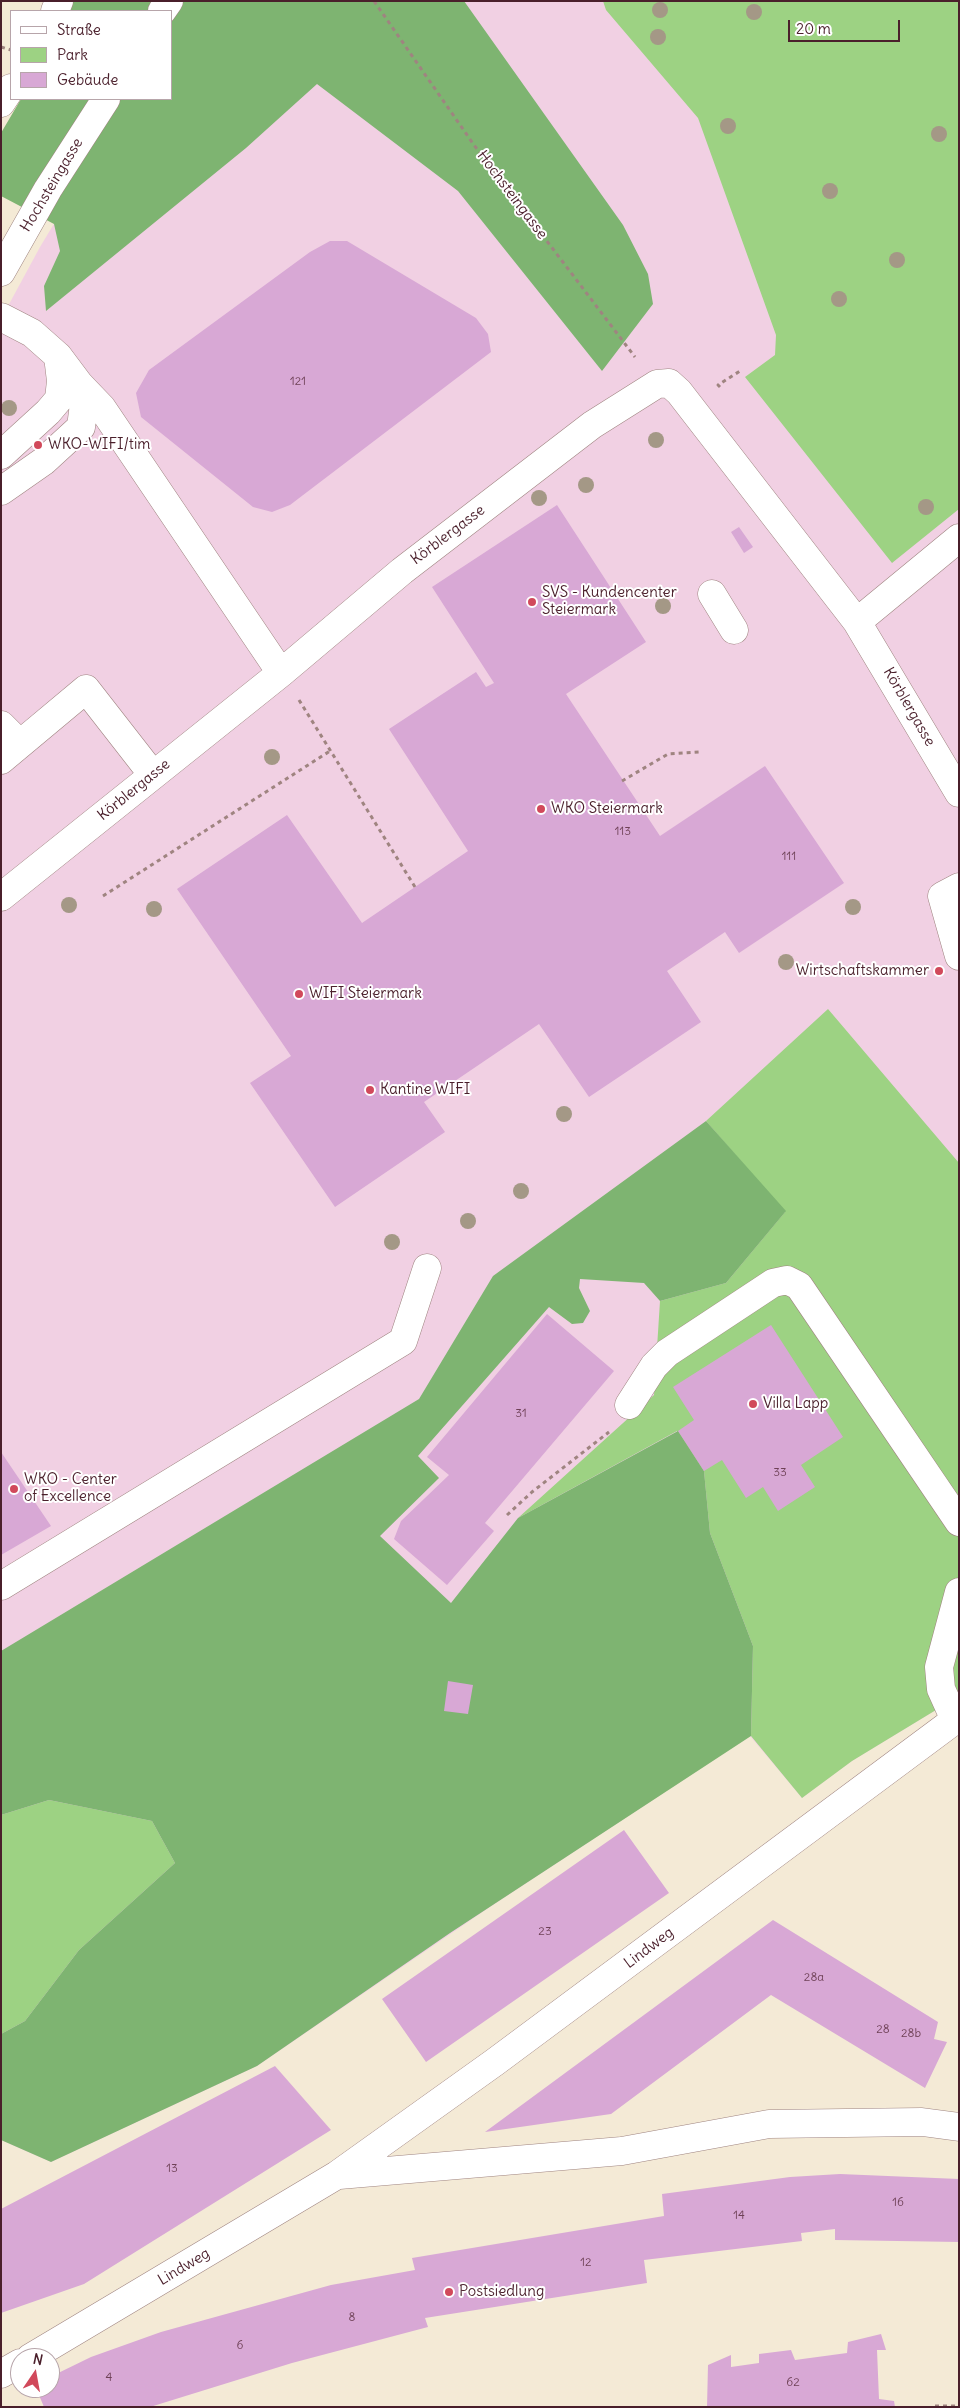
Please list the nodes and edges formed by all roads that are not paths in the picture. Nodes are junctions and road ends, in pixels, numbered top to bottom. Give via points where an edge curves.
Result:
1 (10, 90) edge
2 (105, 100) edge
3 (1, 103) edge
4 (1, 272) edge
5 (1, 317) edge
6 (58, 356) junction
7 (79, 384) junction
8 (1, 455) edge
9 (1, 490) edge
10 (959, 538) edge
11 (712, 594) dead end
12 (857, 622) junction
13 (734, 630) dead end
14 (281, 672) junction
15 (1, 725) edge
16 (11, 752) edge
17 (153, 775) junction
18 (959, 793) edge
19 (959, 887) edge
20 (1, 897) edge
21 (959, 956) edge
22 (428, 1268) dead end
23 (629, 1405) road end
24 (959, 1522) edge
25 (1, 1586) edge
26 (959, 1592) edge
27 (957, 1719) edge
28 (959, 2127) edge
29 (338, 2175) junction
30 (47, 2348) edge

1 - 3 street
2 - 4 street, Hochsteingasse via 48,189
5 - 6 street via 32,333
6 - 7 street
6 - 8 street via 59,399
7 - 9 street via 84,404 81,427 44,462
7 - 14 street via 102,408
10 - 12 street
11 - 13 street
12 - 14 street, Körblergasse via 679,392 669,383 657,384 592,425 409,565
12 - 18 street, Körblergasse
14 - 17 street, Körblergasse
15 - 16 street
16 - 17 street via 86,689
17 - 20 street, Körblergasse
19 - 21 street via 942,896
22 - 25 street via 403,1341
23 - 24 street via 654,1366 667,1353 772,1283 787,1280 799,1286
26 - 27 street via 939,1667 941,1690
27 - 29 street, Lindweg
28 - 29 street, Lindweg via 922,2122 769,2124 622,2151
29 - 30 street, Lindweg

